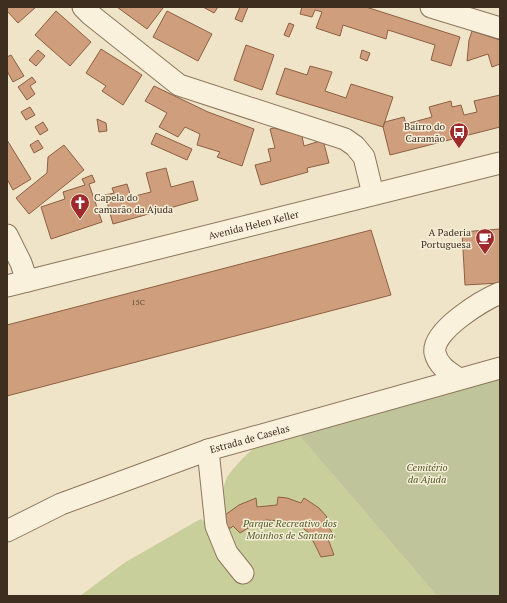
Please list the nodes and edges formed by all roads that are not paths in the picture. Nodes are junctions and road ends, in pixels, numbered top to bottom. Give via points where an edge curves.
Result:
1 (83, 7) edge
2 (431, 7) edge
3 (500, 28) edge
4 (500, 163) edge
5 (374, 194) junction
6 (11, 243) edge
7 (27, 281) junction
8 (7, 286) edge
9 (500, 293) edge
10 (500, 368) edge
11 (459, 379) junction
12 (208, 450) junction
13 (7, 530) edge
14 (243, 573) dead end

1 - 5 street via 179,85 346,139 364,157
2 - 3 street
4 - 5 street, Avenida Helen Keller
5 - 7 street, Avenida Helen Keller
6 - 7 street
7 - 8 street, Avenida Helen Keller
9 - 11 street via 484,300 446,329 435,344 435,352 443,368
10 - 11 street, Estrada de Caselas
11 - 12 street, Estrada de Caselas
12 - 13 street, Estrada de Caselas via 61,504
12 - 14 street via 216,526 227,553

